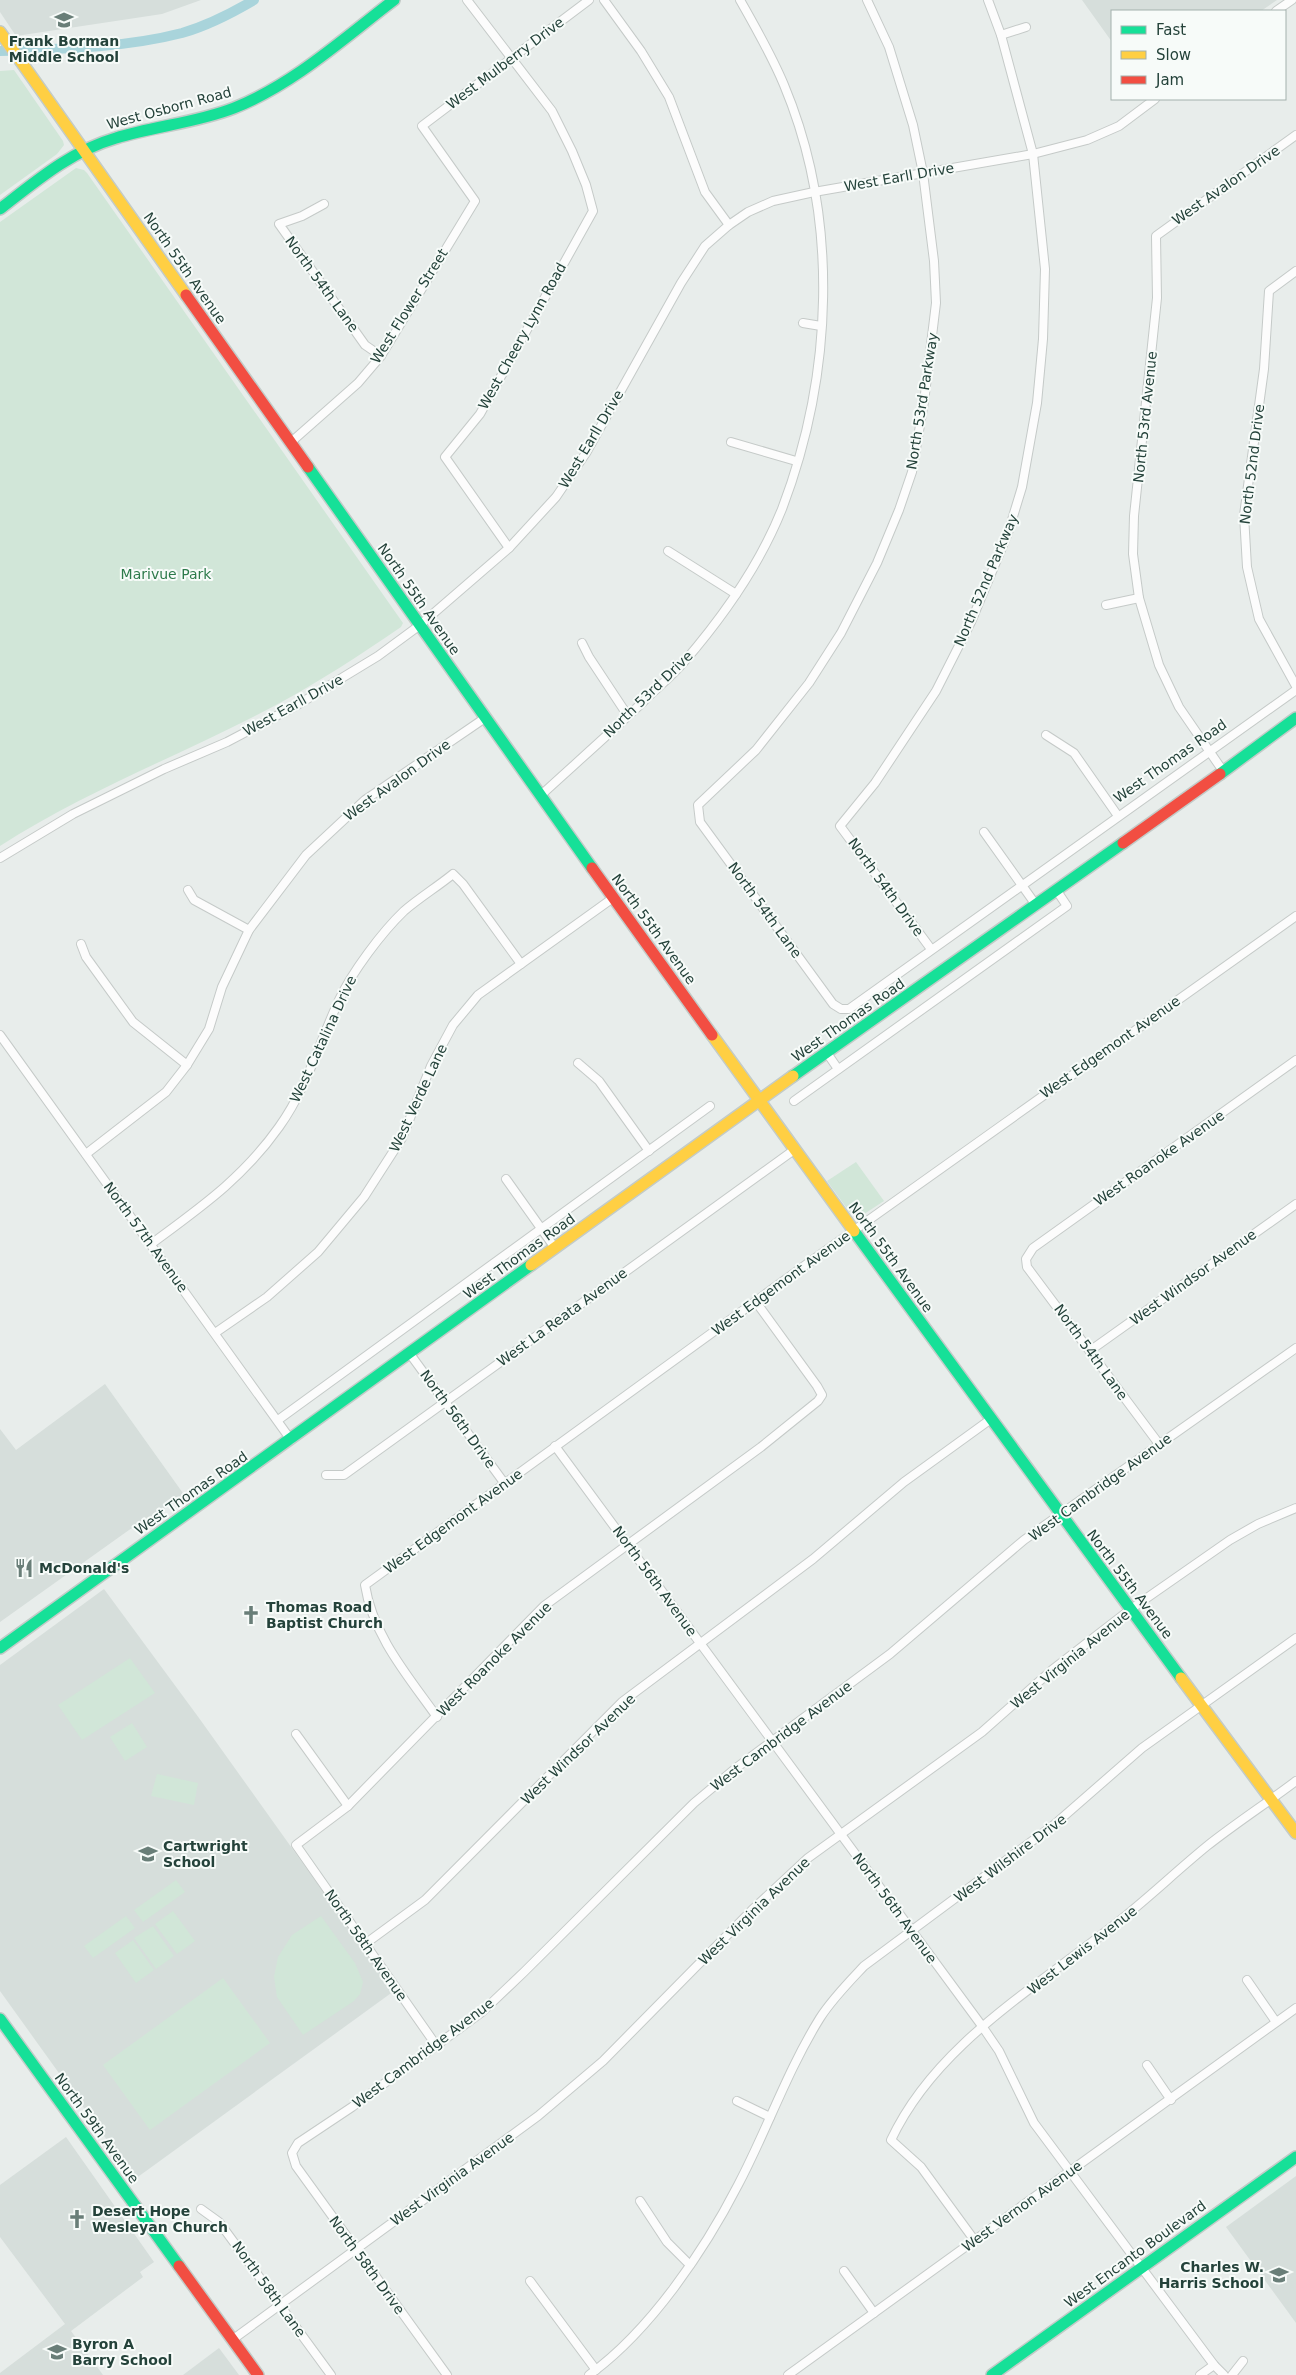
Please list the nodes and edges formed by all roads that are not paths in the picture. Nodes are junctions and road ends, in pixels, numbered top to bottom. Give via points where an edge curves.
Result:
1 (394, 0) edge
2 (468, 0) edge
3 (588, 0) edge
4 (604, 0) edge
5 (740, 0) edge
6 (867, 0) edge
7 (988, 0) edge
8 (1292, 0) edge
9 (1277, 10) edge
10 (1026, 27) dead end
11 (1001, 35) junction
12 (3, 36) edge
13 (512, 58) junction
14 (1154, 100) edge
15 (1296, 135) edge
16 (84, 151) junction
17 (1033, 154) junction
18 (923, 173) junction
19 (814, 192) junction
20 (474, 201) joint
21 (324, 204) dead end
22 (0, 209) edge
23 (729, 225) junction
24 (1156, 236) joint
25 (1296, 271) edge
26 (803, 323) dead end
27 (821, 326) junction
28 (381, 356) junction
29 (731, 442) dead end
30 (290, 443) junction
31 (796, 461) junction
32 (509, 548) junction
33 (668, 551) dead end
34 (736, 594) junction
35 (1139, 598) junction
36 (1106, 605) dead end
37 (420, 625) junction
38 (582, 643) dead end
39 (1296, 688) edge
40 (628, 716) junction
41 (484, 718) junction
42 (1296, 718) edge
43 (1046, 735) dead end
44 (1209, 752) junction
45 (1223, 771) junction
46 (540, 796) junction
47 (698, 805) joint
48 (1118, 816) junction
49 (840, 826) joint
50 (984, 832) dead end
51 (0, 858) edge
52 (1022, 885) junction
53 (188, 890) dead end
54 (1057, 891) junction
55 (612, 898) junction
56 (1036, 905) junction
57 (1296, 916) edge
58 (249, 930) junction
59 (81, 944) dead end
60 (931, 949) junction
61 (521, 964) junction
62 (841, 1009) joint
63 (0, 1035) edge
64 (827, 1053) junction
65 (1296, 1060) edge
66 (578, 1063) dead end
67 (188, 1065) junction
68 (838, 1069) junction
69 (759, 1101) junction
70 (794, 1101) dead end
71 (710, 1106) dead end
72 (794, 1150) junction
73 (649, 1151) junction
74 (86, 1154) junction
75 (506, 1180) dead end
76 (1296, 1204) edge
77 (541, 1229) junction
78 (853, 1231) junction
79 (151, 1244) junction
80 (555, 1248) junction
81 (1026, 1259) joint
82 (756, 1302) junction
83 (215, 1332) junction
84 (1296, 1348) edge
85 (1091, 1350) junction
86 (410, 1354) junction
87 (446, 1401) junction
88 (991, 1419) junction
89 (278, 1420) junction
90 (291, 1440) junction
91 (1159, 1444) junction
92 (555, 1446) junction
93 (326, 1475) dead end
94 (505, 1484) junction
95 (1296, 1508) edge
96 (1060, 1515) junction
97 (627, 1543) junction
98 (1131, 1609) junction
99 (1296, 1638) edge
100 (700, 1643) junction
101 (0, 1648) edge
102 (1202, 1706) junction
103 (437, 1717) junction
104 (296, 1734) dead end
105 (771, 1740) junction
106 (1296, 1781) edge
107 (1271, 1799) junction
108 (348, 1806) junction
109 (841, 1834) junction
110 (1296, 1834) edge
111 (296, 1845) joint
112 (912, 1931) junction
113 (365, 1944) junction
114 (1247, 1980) dead end
115 (1296, 2008) edge
116 (1276, 2022) junction
117 (1, 2024) edge
118 (982, 2026) junction
119 (436, 2045) junction
120 (1147, 2065) dead end
121 (737, 2100) dead end
122 (1171, 2100) junction
123 (770, 2117) junction
124 (292, 2153) joint
125 (1296, 2157) edge
126 (1070, 2171) junction
127 (640, 2201) dead end
128 (201, 2209) dead end
129 (975, 2241) junction
130 (356, 2249) junction
131 (690, 2264) junction
132 (1141, 2268) junction
133 (844, 2271) dead end
134 (530, 2281) dead end
135 (280, 2305) junction
136 (874, 2313) junction
137 (232, 2340) junction
138 (1243, 2361) dead end
139 (1214, 2365) junction
140 (593, 2372) edge
141 (258, 2375) edge
142 (331, 2375) edge
143 (446, 2375) edge
144 (788, 2375) edge
145 (992, 2375) edge
146 (1200, 2375) edge
147 (1224, 2375) edge
148 (1232, 2375) edge

1 - 16 street, West Osborn Road via 262,95 233,108 115,139
2 - 13 street
3 - 13 street, West Mulberry Drive
4 - 23 street via 642,51 669,97 704,192
5 - 19 street, North 53rd Drive via 784,85 801,134
6 - 18 street, North 53rd Parkway via 889,47 913,125
7 - 11 street, North 52nd Parkway
8 - 9 street
10 - 11 street
11 - 17 street, North 52nd Parkway
12 - 16 street, North 55th Avenue
13 - 20 street, West Mulberry Drive via 422,126
13 - 32 street, West Cheery Lynn Road via 552,111 586,185 593,211 480,414 445,457
14 - 17 street, West Earll Drive via 1119,126 1087,140
15 - 24 street, West Avalon Drive
16 - 22 street, West Osborn Road
16 - 30 street, North 55th Avenue
17 - 18 street, West Earll Drive
17 - 49 street, North 52nd Parkway via 1045,269 1043,339 1037,403 1022,487 1008,533 971,622 936,691 875,783
18 - 19 street, West Earll Drive
18 - 47 street, North 53rd Parkway via 936,303 912,472 899,510 877,563 841,633 809,683 756,750
19 - 23 street, West Earll Drive via 773,201
19 - 27 street, North 53rd Drive via 824,274
20 - 28 street, West Flower Street
21 - 28 street, North 54th Lane via 279,224 365,345
23 - 32 street, West Earll Drive via 705,246 681,283 586,453 556,498
24 - 35 street, North 53rd Avenue via 1157,298 1134,516 1133,554
25 - 39 street, North 52nd Drive via 1269,290 1264,369 1244,515 1246,567 1259,619
26 - 27 street
27 - 31 street, North 53rd Drive via 815,393
28 - 30 street, West Flower Street via 358,383
29 - 31 street
30 - 37 street, North 55th Avenue
31 - 34 street, North 53rd Drive via 781,509
32 - 37 street, West Earll Drive
33 - 34 street
34 - 40 street, North 53rd Drive via 682,664
35 - 36 street
35 - 44 street, North 53rd Avenue via 1159,665 1179,707
37 - 41 street, North 55th Avenue
37 - 51 street, West Earll Drive via 378,656 299,704 227,742 73,814
38 - 40 street
39 - 44 street, West Thomas Road
40 - 46 street, North 53rd Drive
41 - 46 street, North 55th Avenue
41 - 58 street, West Avalon Drive via 365,800 333,828 306,855
42 - 45 street, West Thomas Road
43 - 48 street via 1074,753
44 - 45 street, North 53rd Avenue
44 - 48 street, West Thomas Road
45 - 54 street, West Thomas Road
46 - 55 street, North 55th Avenue
47 - 62 street, North 54th Lane via 700,822 834,1004
48 - 52 street, West Thomas Road
49 - 60 street, North 54th Drive
50 - 52 street
52 - 56 street
52 - 60 street, West Thomas Road
53 - 58 street via 194,900
54 - 56 street, West Thomas Road
54 - 68 street via 1067,906
55 - 61 street, West Verde Lane
55 - 69 street, North 55th Avenue
56 - 64 street, West Thomas Road
57 - 78 street, West Edgemont Avenue
58 - 67 street, West Avalon Drive via 222,987 209,1029
59 - 67 street via 86,957 132,1022
60 - 62 street, West Thomas Road via 849,1009
61 - 79 street, West Catalina Drive via 453,874 404,912 358,968 339,999 307,1081 280,1126 251,1164 221,1192
61 - 83 street, West Verde Lane via 478,995 453,1025 431,1066 402,1138 364,1197 318,1252 267,1297
63 - 74 street, North 57th Avenue
64 - 68 street
64 - 69 street, West Thomas Road
65 - 81 street, West Roanoke Avenue via 1033,1248
66 - 73 street via 599,1081
67 - 74 street, West Avalon Drive via 166,1092
68 - 70 street
69 - 72 street, North 55th Avenue
69 - 80 street, West Thomas Road
71 - 73 street, West Thomas Road
72 - 78 street, North 55th Avenue
72 - 87 street, West La Reata Avenue
73 - 77 street, West Thomas Road
74 - 79 street, North 57th Avenue
75 - 77 street
76 - 85 street, West Windsor Avenue
77 - 80 street
77 - 89 street, West Thomas Road
78 - 82 street, West Edgemont Avenue
78 - 88 street, North 55th Avenue
79 - 83 street, North 57th Avenue
80 - 86 street, West Thomas Road
81 - 85 street, North 54th Lane via 1027,1266
82 - 92 street, West Edgemont Avenue
82 - 97 street, West Roanoke Avenue via 822,1394 818,1401 761,1447
83 - 89 street, North 57th Avenue
84 - 91 street, West Cambridge Avenue
85 - 91 street, North 54th Lane
86 - 87 street, North 56th Drive
86 - 90 street, West Thomas Road
87 - 93 street, West La Reata Avenue via 344,1475
87 - 94 street, North 56th Drive
88 - 96 street, North 55th Avenue
88 - 100 street, West Windsor Avenue via 904,1482 813,1559
89 - 90 street, North 57th Avenue
90 - 101 street, West Thomas Road
91 - 96 street, West Cambridge Avenue
92 - 94 street, West Edgemont Avenue
92 - 97 street, North 56th Avenue
94 - 103 street, West Edgemont Avenue via 365,1585 368,1605 386,1645
95 - 98 street, West Virginia Avenue via 1230,1540
96 - 98 street, North 55th Avenue
96 - 105 street, West Cambridge Avenue via 986,1571 890,1654
97 - 100 street, North 56th Avenue
97 - 103 street, West Roanoke Avenue via 544,1606
98 - 102 street, North 55th Avenue
98 - 109 street, West Virginia Avenue via 1052,1670 982,1732
99 - 102 street, West Wilshire Drive
100 - 105 street, North 56th Avenue
100 - 113 street, West Windsor Avenue via 622,1702 425,1900
102 - 107 street, North 55th Avenue
102 - 112 street, West Wilshire Drive via 1142,1748 1073,1810
103 - 108 street, West Roanoke Avenue
104 - 108 street
105 - 109 street, North 56th Avenue
105 - 119 street, West Cambridge Avenue via 694,1803 482,2012
106 - 107 street, West Lewis Avenue
107 - 110 street, North 55th Avenue
107 - 118 street, West Lewis Avenue via 1207,1846 1148,1899
108 - 111 street, West Roanoke Avenue
109 - 112 street, North 56th Avenue
109 - 130 street, West Virginia Avenue via 808,1858 764,1898 603,2061 538,2116
111 - 113 street, North 58th Avenue
112 - 118 street, North 56th Avenue
112 - 123 street, West Wilshire Drive via 864,1966 830,2004 803,2047
113 - 119 street, North 58th Avenue
114 - 116 street
115 - 116 street, West Vernon Avenue
116 - 122 street, West Vernon Avenue
117 - 137 street, North 59th Avenue
118 - 126 street, North 56th Avenue via 999,2051 1034,2122
118 - 129 street, West Lewis Avenue via 934,2076 902,2118 891,2140 921,2167
119 - 124 street, West Cambridge Avenue via 298,2143
120 - 122 street
121 - 123 street
122 - 126 street, West Vernon Avenue
123 - 131 street, West Wilshire Drive via 739,2184
124 - 130 street, North 58th Drive via 296,2166
125 - 132 street, West Encanto Boulevard
126 - 129 street, West Vernon Avenue
126 - 132 street, North 56th Avenue
127 - 131 street via 667,2242
128 - 135 street, North 58th Lane via 219,2222
129 - 136 street, West Vernon Avenue
130 - 135 street, West Virginia Avenue
130 - 143 street, North 58th Drive
131 - 140 street, West Wilshire Drive via 644,2323
132 - 139 street, North 56th Avenue
132 - 145 street, West Encanto Boulevard
133 - 136 street
134 - 140 street
135 - 137 street, West Virginia Avenue
135 - 142 street, North 58th Lane
136 - 144 street, West Vernon Avenue
137 - 141 street, North 59th Avenue
138 - 148 street
139 - 146 street
139 - 147 street, North 56th Avenue

